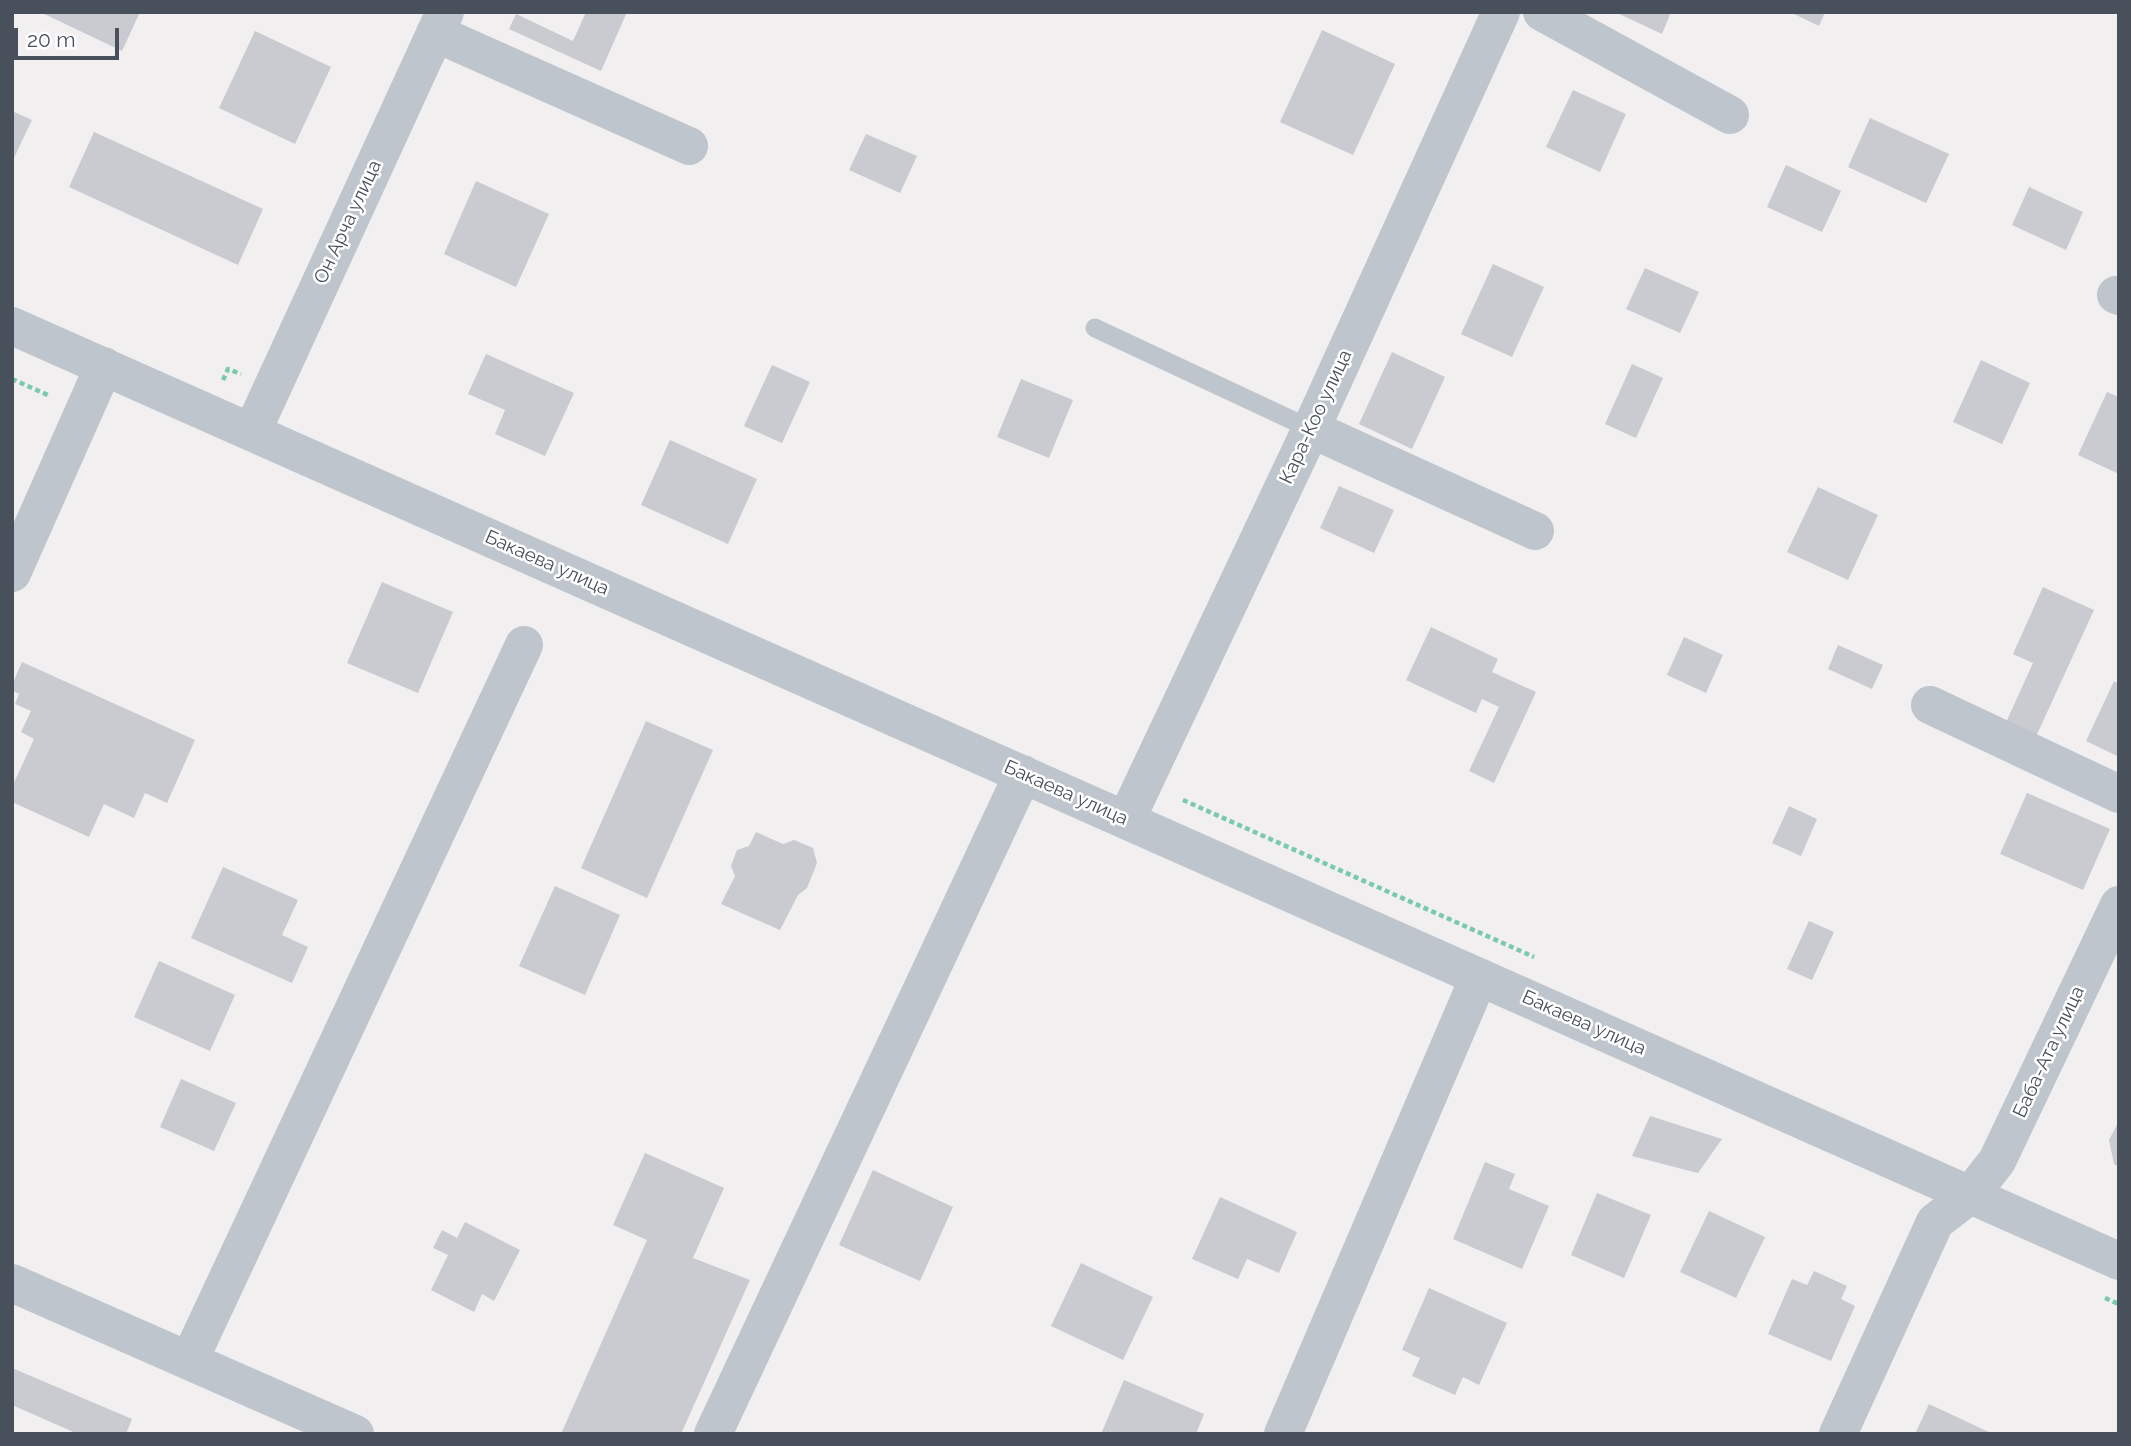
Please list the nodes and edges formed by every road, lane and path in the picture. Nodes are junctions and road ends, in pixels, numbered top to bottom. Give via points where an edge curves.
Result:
1 (1501, 12) edge
2 (1542, 12) edge
3 (440, 23) edge
4 (1730, 115) dead end
5 (689, 146) dead end
6 (12, 326) edge
7 (1095, 327) dead end
8 (104, 366) junction
9 (250, 378) dead end
10 (12, 379) edge
11 (220, 387) dead end
12 (55, 398) dead end
13 (1311, 429) junction
14 (252, 432) junction
15 (1535, 531) dead end
16 (12, 573) edge
17 (524, 645) dead end
18 (1930, 705) dead end
19 (1023, 774) junction
20 (2119, 794) edge
21 (1126, 820) junction
22 (2119, 905) edge
23 (1479, 977) junction
24 (1970, 1194) junction
25 (2119, 1261) edge
26 (12, 1283) edge
27 (189, 1361) junction
28 (355, 1434) edge
29 (713, 1434) edge
30 (1283, 1434) edge
31 (1838, 1434) edge

1 - 13 street, Кара-Коо улица
2 - 4 street
3 - 5 street
3 - 14 street, Он Арча улица
6 - 8 street, Бакаева улица
7 - 13 lane
8 - 14 street, Бакаева улица
8 - 16 street
9 - 11 path via 228,369
10 - 12 path
13 - 15 street
13 - 21 street, Кара-Коо улица
14 - 19 street, Бакаева улица
17 - 27 street
18 - 20 street
19 - 21 street, Бакаева улица
19 - 29 street
21 - 23 street, Бакаева улица
22 - 24 street, Баба-Ата улица via 1997,1161
23 - 24 street, Бакаева улица
23 - 30 street
24 - 25 street, Бакаева улица
24 - 31 street, Баба-Ата улица via 1935,1222
26 - 27 street
27 - 28 street

